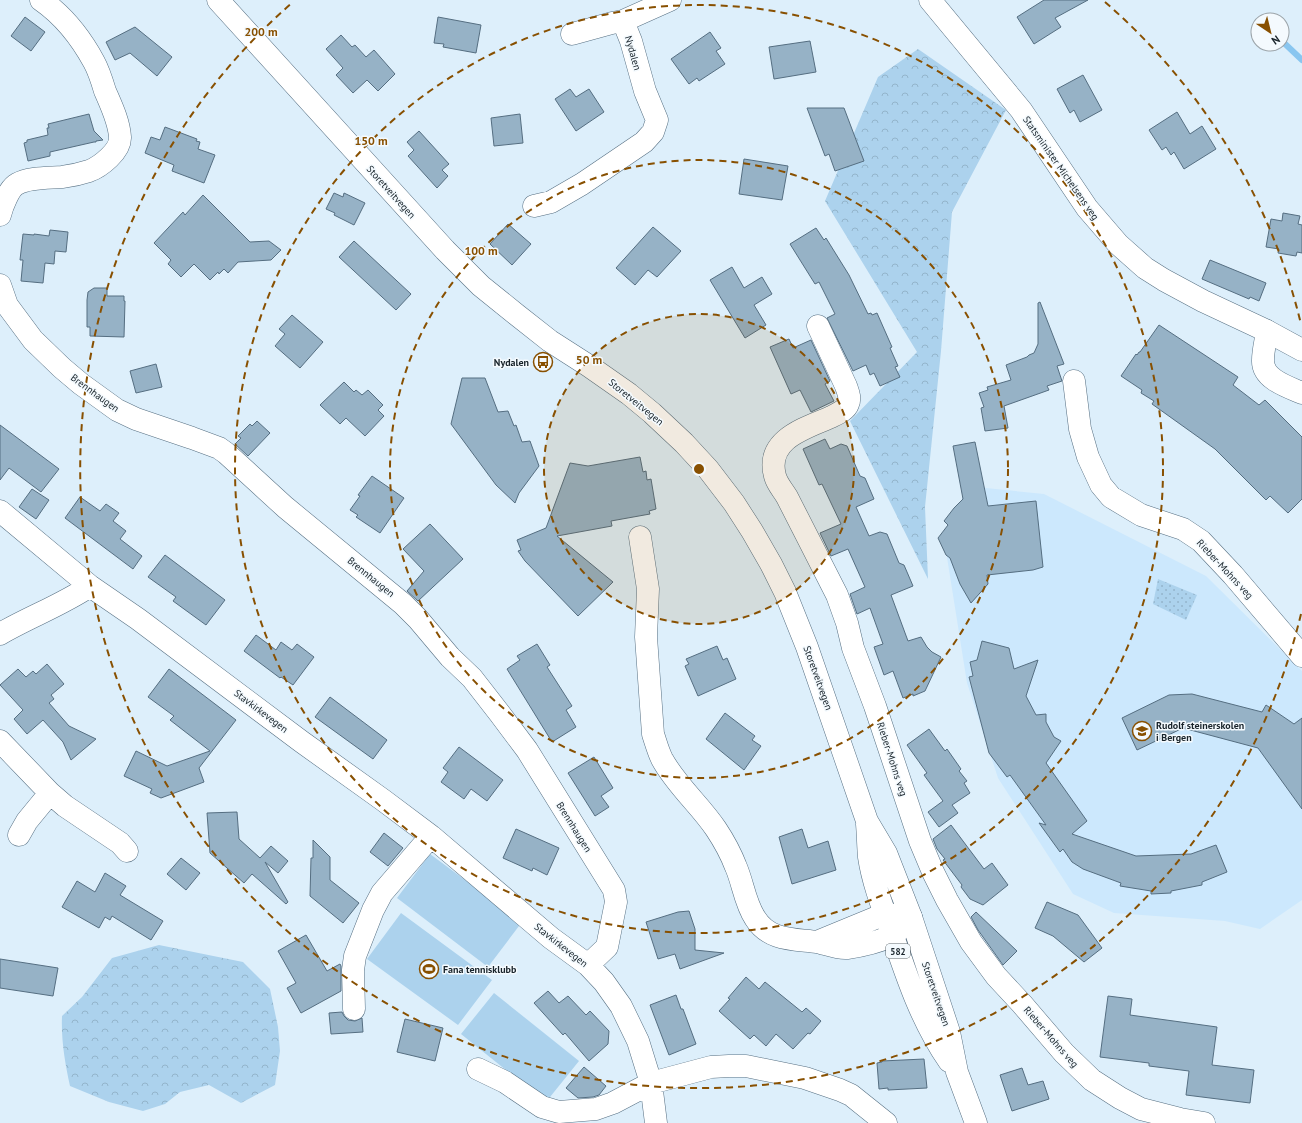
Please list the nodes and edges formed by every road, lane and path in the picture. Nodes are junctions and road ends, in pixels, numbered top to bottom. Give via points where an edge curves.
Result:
1 (41, 0) edge
2 (218, 0) edge
3 (670, 0) edge
4 (930, 0) edge
5 (623, 21) junction
6 (572, 34) dead end
7 (534, 206) dead end
8 (0, 215) edge
9 (0, 285) edge
10 (818, 326) dead end
11 (1267, 331) junction
12 (1302, 350) edge
13 (1074, 381) dead end
14 (1302, 393) edge
15 (0, 511) edge
16 (640, 537) dead end
17 (90, 586) junction
18 (0, 634) edge
19 (1302, 656) edge
20 (0, 741) edge
21 (50, 793) junction
22 (867, 821) junction
23 (19, 835) dead end
24 (431, 836) junction
25 (126, 851) dead end
26 (884, 914) junction
27 (911, 917) junction
28 (892, 936) junction
29 (817, 942) junction
30 (588, 965) junction
31 (354, 1009) dead end
32 (478, 1069) dead end
33 (957, 1072) junction
34 (651, 1083) junction
35 (656, 1123) edge
36 (886, 1123) edge
37 (976, 1123) edge
38 (1204, 1123) edge

1 - 8 street via 66,21 94,62 115,115 120,138 113,156 90,170 15,184 3,204
2 - 22 street, Storetveitvegen / 582 via 445,250 481,286 550,340 630,394 684,443 708,469 752,531 785,592 807,647
3 - 5 street
4 - 11 street, Statsminister Michelsens veg via 1016,104 1087,208 1118,244 1145,268 1164,280
5 - 6 street
5 - 7 street, Nydalen via 645,92 657,120 653,132 644,142 582,184 551,202
9 - 30 street, Brennhaugen via 7,305 34,340 62,368 117,410 219,448 226,453 285,507 403,604 472,678 527,750 614,890 616,902 607,947
10 - 38 street, Rieber-Mohns veg via 846,386 849,401 847,407 838,413 784,441 776,454 774,474 837,596 920,841 933,872 961,927 984,960 1074,1064 1092,1080 1141,1109 1180,1120
11 - 12 street, Statsminister Michelsens veg
11 - 14 street via 1262,361 1265,368 1278,382
13 - 19 street, Rieber-Mohns veg via 1080,430 1088,457 1111,497 1141,515 1183,529 1201,541
15 - 17 street, Stavkirkevegen
16 - 29 street via 648,589 646,637 653,734 662,759 725,843 754,918 768,932 781,938
17 - 18 street via 74,597
17 - 24 street, Stavkirkevegen
20 - 21 street
21 - 23 street
21 - 25 street via 120,843
22 - 26 street, Storetveitvegen / 582 via 869,857
22 - 27 street, Storetveitvegen / 582 via 886,853
24 - 30 street, Stavkirkevegen via 551,938
24 - 31 street via 382,893 373,910 355,956
26 - 27 street
26 - 28 street, Storetveitvegen / 582
26 - 29 street
27 - 28 street
27 - 33 street, Storetveitvegen / 582 via 949,1032
28 - 29 street via 845,948
28 - 33 street, Storetveitvegen / 582 via 914,997 941,1049
30 - 34 street, Stavkirkevegen via 621,1006 638,1041
32 - 34 street via 505,1082 542,1107 559,1112 596,1109
33 - 37 street, Storetveitvegen / 582
34 - 35 street, Stavkirkevegen
34 - 36 street via 711,1067 746,1066 805,1078 840,1090 851,1095

